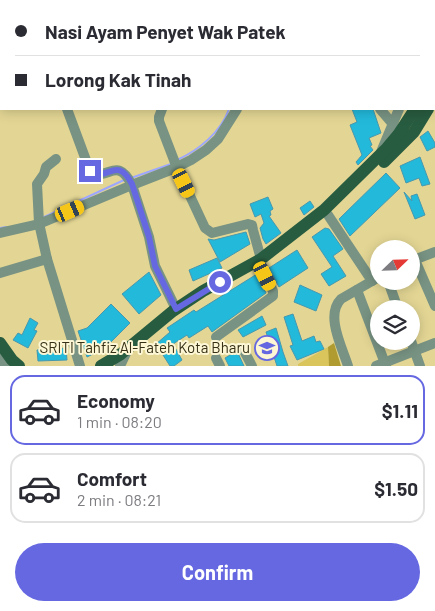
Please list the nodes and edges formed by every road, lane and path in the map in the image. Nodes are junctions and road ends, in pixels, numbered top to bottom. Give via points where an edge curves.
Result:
1 (67, 110) edge
2 (162, 110) edge
3 (236, 110) edge
4 (381, 110) edge
5 (398, 110) edge
6 (414, 110) edge
7 (427, 110) edge
8 (392, 123) junction
9 (380, 155) junction
10 (56, 159) dead end
11 (176, 168) junction
12 (130, 181) junction
13 (328, 215) junction
14 (39, 220) junction
15 (0, 233) edge
16 (435, 252) edge
17 (420, 257) edge
18 (47, 259) junction
19 (260, 260) junction
20 (370, 272) edge
21 (0, 273) edge
22 (420, 275) edge
23 (370, 282) edge
24 (357, 290) junction
25 (435, 306) edge
26 (176, 309) junction
27 (216, 337) dead end
28 (0, 342) edge
29 (435, 343) edge
30 (128, 348) junction
31 (243, 349) dead end
32 (0, 350) edge
33 (414, 352) junction
34 (382, 365) edge
35 (5, 366) edge
36 (19, 366) edge
37 (80, 366) edge
38 (101, 366) edge
39 (120, 366) edge
40 (252, 366) edge
41 (348, 366) edge
42 (420, 366) edge

1 - 12 street via 90,171 96,174 120,170
2 - 11 street via 159,119
3 - 11 street via 218,139
4 - 8 street
5 - 8 street
6 - 9 main road via 398,136
7 - 13 main road via 402,146
8 - 9 street
9 - 19 main road via 324,210
10 - 14 street via 46,166 37,182
11 - 12 street
11 - 19 street via 207,231 212,233 252,225
12 - 14 street
12 - 26 street via 155,266
13 - 19 main road via 283,248
13 - 20 street
14 - 15 street
14 - 18 street
16 - 17 street
18 - 21 street
18 - 37 street
19 - 26 main road
19 - 27 street via 273,296
22 - 25 street
23 - 24 street
24 - 34 street
24 - 41 street via 341,299 334,310
26 - 30 main road
28 - 36 main road
29 - 33 street
30 - 38 main road
30 - 39 street
31 - 40 street
32 - 35 street
33 - 34 street
33 - 42 street

